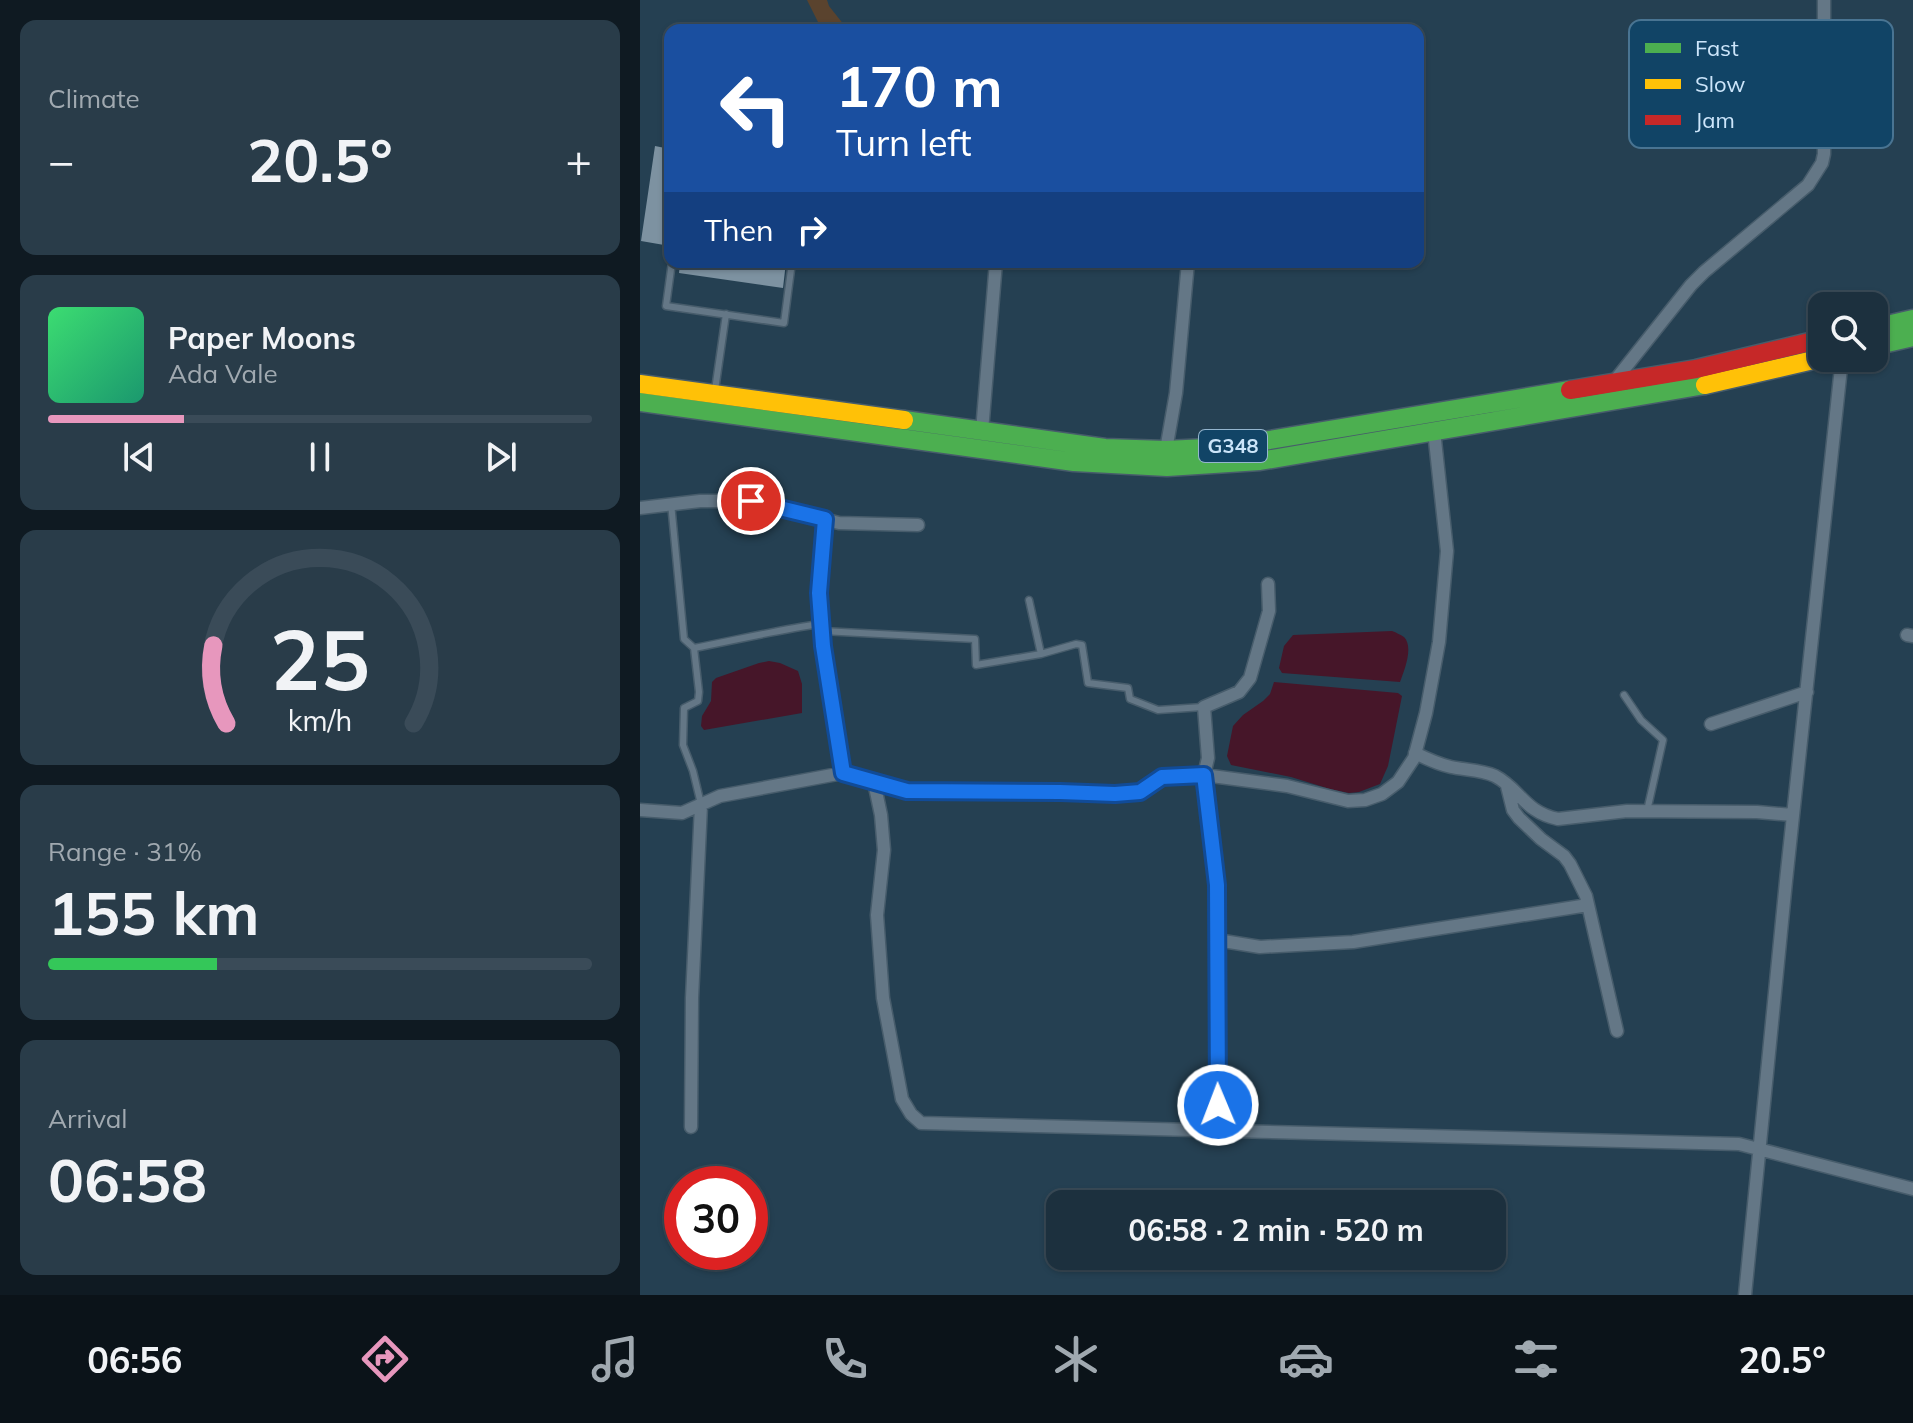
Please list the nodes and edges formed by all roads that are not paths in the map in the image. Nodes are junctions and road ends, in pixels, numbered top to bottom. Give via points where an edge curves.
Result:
1 (1824, 148) edge
2 (671, 268) edge
3 (791, 268) edge
4 (996, 268) edge
5 (1187, 268) edge
6 (726, 314) junction
7 (1913, 319) edge
8 (1888, 325) edge
9 (1913, 337) edge
10 (1808, 342) edge
11 (1888, 343) edge
12 (1808, 361) edge
13 (1841, 372) edge
14 (1613, 383) junction
15 (640, 384) edge
16 (715, 395) junction
17 (640, 402) edge
18 (982, 431) junction
19 (1434, 431) junction
20 (1166, 450) junction
21 (671, 503) junction
22 (640, 508) edge
23 (825, 519) junction
24 (918, 525) dead end
25 (1268, 584) dead end
26 (1029, 600) dead end
27 (821, 628) junction
28 (694, 648) junction
29 (1041, 654) junction
30 (1807, 692) junction
31 (1624, 695) dead end
32 (1204, 707) junction
33 (1711, 724) dead end
34 (1415, 753) junction
35 (843, 773) junction
36 (1204, 775) junction
37 (874, 782) junction
38 (1506, 783) junction
39 (701, 805) junction
40 (640, 810) edge
41 (1647, 811) junction
42 (1793, 815) junction
43 (1588, 905) junction
44 (1217, 940) junction
45 (1617, 1031) dead end
46 (691, 1127) dead end
47 (1219, 1131) junction
48 (1759, 1149) junction
49 (1913, 1189) edge
50 (1745, 1295) edge

1 - 14 street via 1822,163 1808,185 1698,278
2 - 6 lane via 666,306
3 - 6 lane via 784,323
4 - 18 street
5 - 20 street
6 - 16 lane
7 - 8 highway
9 - 11 highway
10 - 14 highway, G348
12 - 19 highway, G348 via 1699,386
13 - 30 street
14 - 20 highway, G348 via 1258,443
15 - 16 highway, G348
16 - 18 highway, G348
17 - 19 highway, G348 via 1135,468 1260,461
18 - 20 highway, G348 via 1075,445
19 - 34 street via 1447,551 1444,606
21 - 22 street
21 - 23 street via 751,501
21 - 28 lane via 684,639
23 - 24 street
23 - 27 street
25 - 32 street via 1269,611 1250,678 1239,692
26 - 29 lane
27 - 28 lane via 779,629
27 - 29 lane via 975,639 976,665
27 - 35 street
28 - 39 lane via 698,701 684,708 682,737
29 - 32 lane via 1082,645 1088,683 1128,688 1130,699 1158,710
30 - 33 street
30 - 42 street
31 - 41 lane via 1663,740
32 - 36 street
34 - 36 street via 1398,782 1365,800
34 - 38 street via 1489,773
35 - 37 street
35 - 39 street via 720,796
36 - 37 street via 1162,777 1140,792 1115,794 907,791
36 - 44 street via 1217,885
37 - 47 street via 884,850 877,915 881,984 902,1099 911,1114 921,1123
38 - 41 street via 1531,808 1558,819
38 - 43 street via 1513,810 1564,856
39 - 40 street via 682,813
39 - 46 street
41 - 42 street
42 - 48 street
43 - 44 street via 1353,942 1260,947
43 - 45 street
44 - 47 street
47 - 48 street via 1739,1144
48 - 49 street
48 - 50 street

